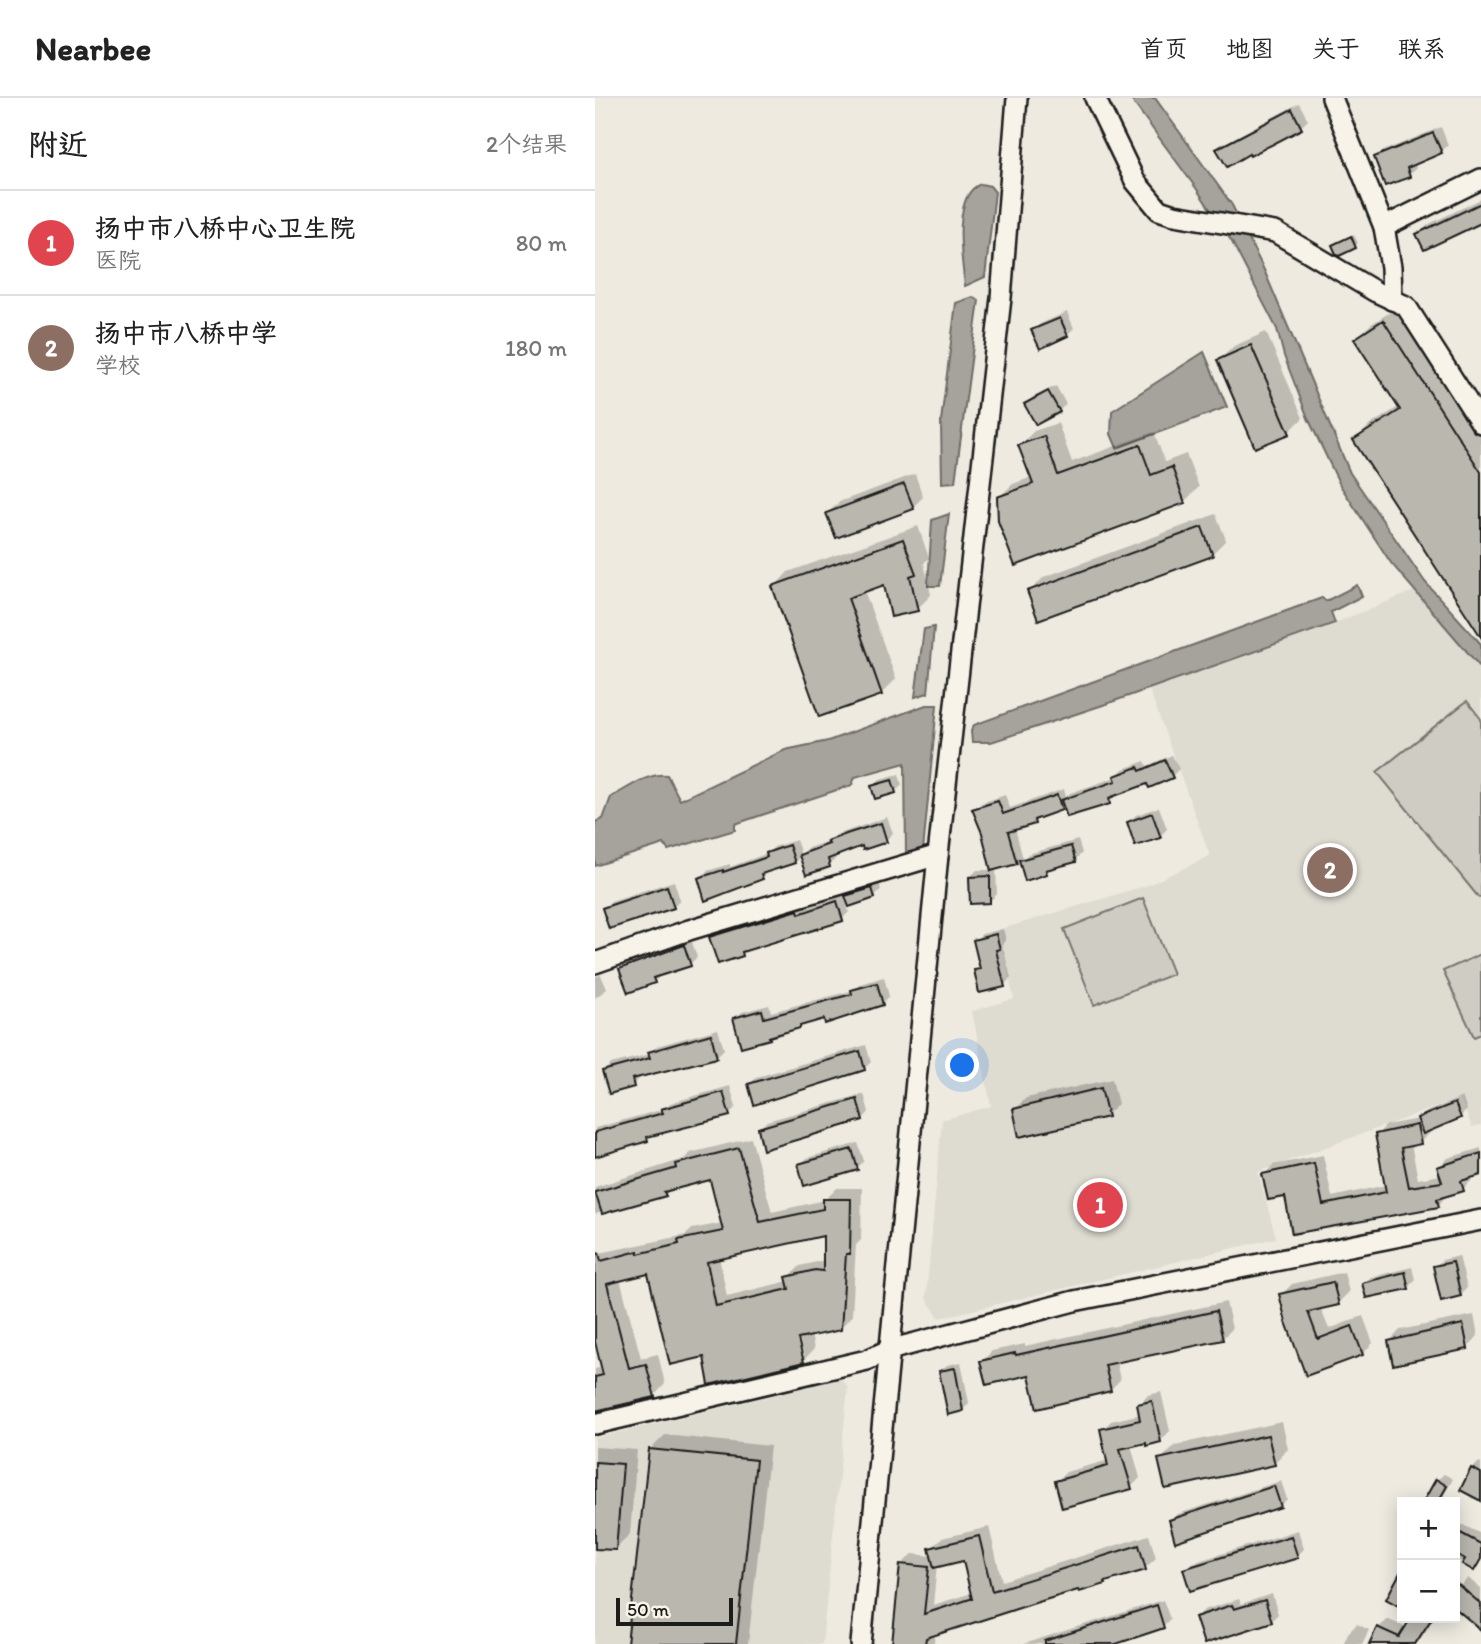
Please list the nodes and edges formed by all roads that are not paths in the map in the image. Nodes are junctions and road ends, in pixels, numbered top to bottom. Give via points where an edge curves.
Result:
1 (1017, 98) edge
2 (1095, 98) edge
3 (1332, 98) edge
4 (1481, 180) edge
5 (1384, 227) junction
6 (1392, 300) junction
7 (1481, 423) edge
8 (938, 855) junction
9 (595, 964) edge
10 (1481, 1220) edge
11 (889, 1350) junction
12 (595, 1424) edge
13 (861, 1644) edge

1 - 8 street via 1001,298
2 - 6 street via 1135,181 1159,210 1275,232
3 - 5 street
4 - 5 street
5 - 6 street
6 - 7 street via 1406,306
8 - 9 street via 702,926
8 - 11 street
10 - 11 street via 1074,1301
11 - 12 street via 867,1360
11 - 13 street

